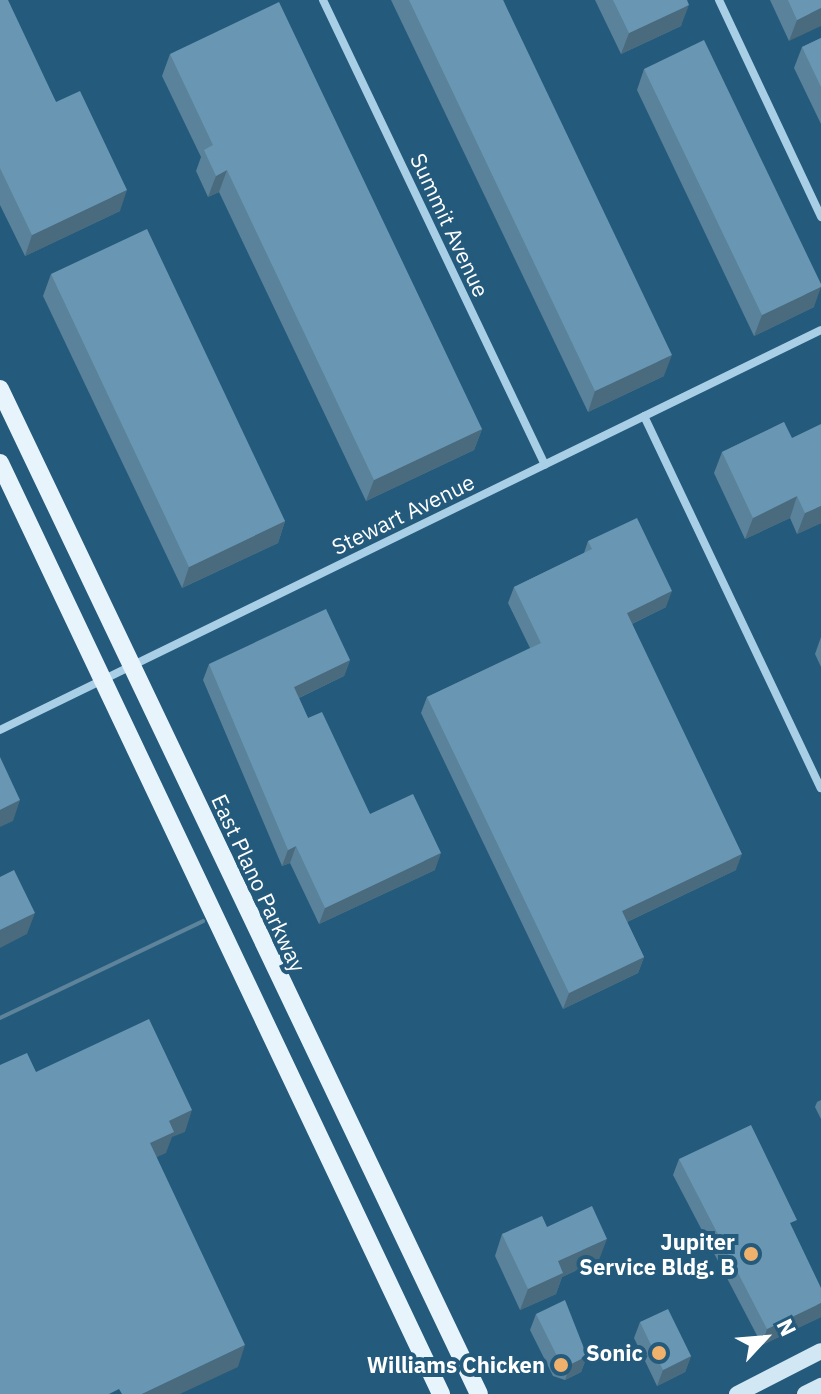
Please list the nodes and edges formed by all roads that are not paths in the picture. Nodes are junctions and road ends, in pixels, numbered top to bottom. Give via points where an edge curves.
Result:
1 (323, 0) edge
2 (719, 0) edge
3 (821, 217) edge
4 (821, 330) edge
5 (0, 389) edge
6 (644, 416) junction
7 (0, 463) edge
8 (545, 465) junction
9 (130, 669) junction
10 (104, 680) junction
11 (0, 730) edge
12 (821, 788) edge
13 (191, 796) junction
14 (164, 808) junction
15 (221, 860) junction
16 (196, 872) junction
17 (254, 930) junction
18 (229, 942) junction
19 (444, 1327) junction
20 (416, 1340) junction
21 (821, 1351) edge
22 (821, 1386) edge
23 (441, 1394) edge
24 (479, 1394) edge
25 (737, 1394) edge
26 (805, 1394) edge

1 - 8 street, Summit Avenue
2 - 3 street
4 - 6 street, Stewart Avenue
5 - 9 main road, East Plano Parkway
6 - 8 street, Stewart Avenue
6 - 12 street
7 - 10 main road
8 - 9 street, Stewart Avenue
9 - 10 street, Stewart Avenue
9 - 13 main road, East Plano Parkway
10 - 11 street, Stewart Avenue
10 - 14 main road
13 - 14 main road
13 - 15 main road, East Plano Parkway
14 - 16 main road
15 - 16 main road
15 - 17 main road, East Plano Parkway
16 - 18 main road
17 - 18 main road
17 - 19 main road, East Plano Parkway
18 - 20 main road
19 - 20 main road
19 - 24 main road, East Plano Parkway
20 - 23 main road
21 - 25 main road
22 - 26 main road

